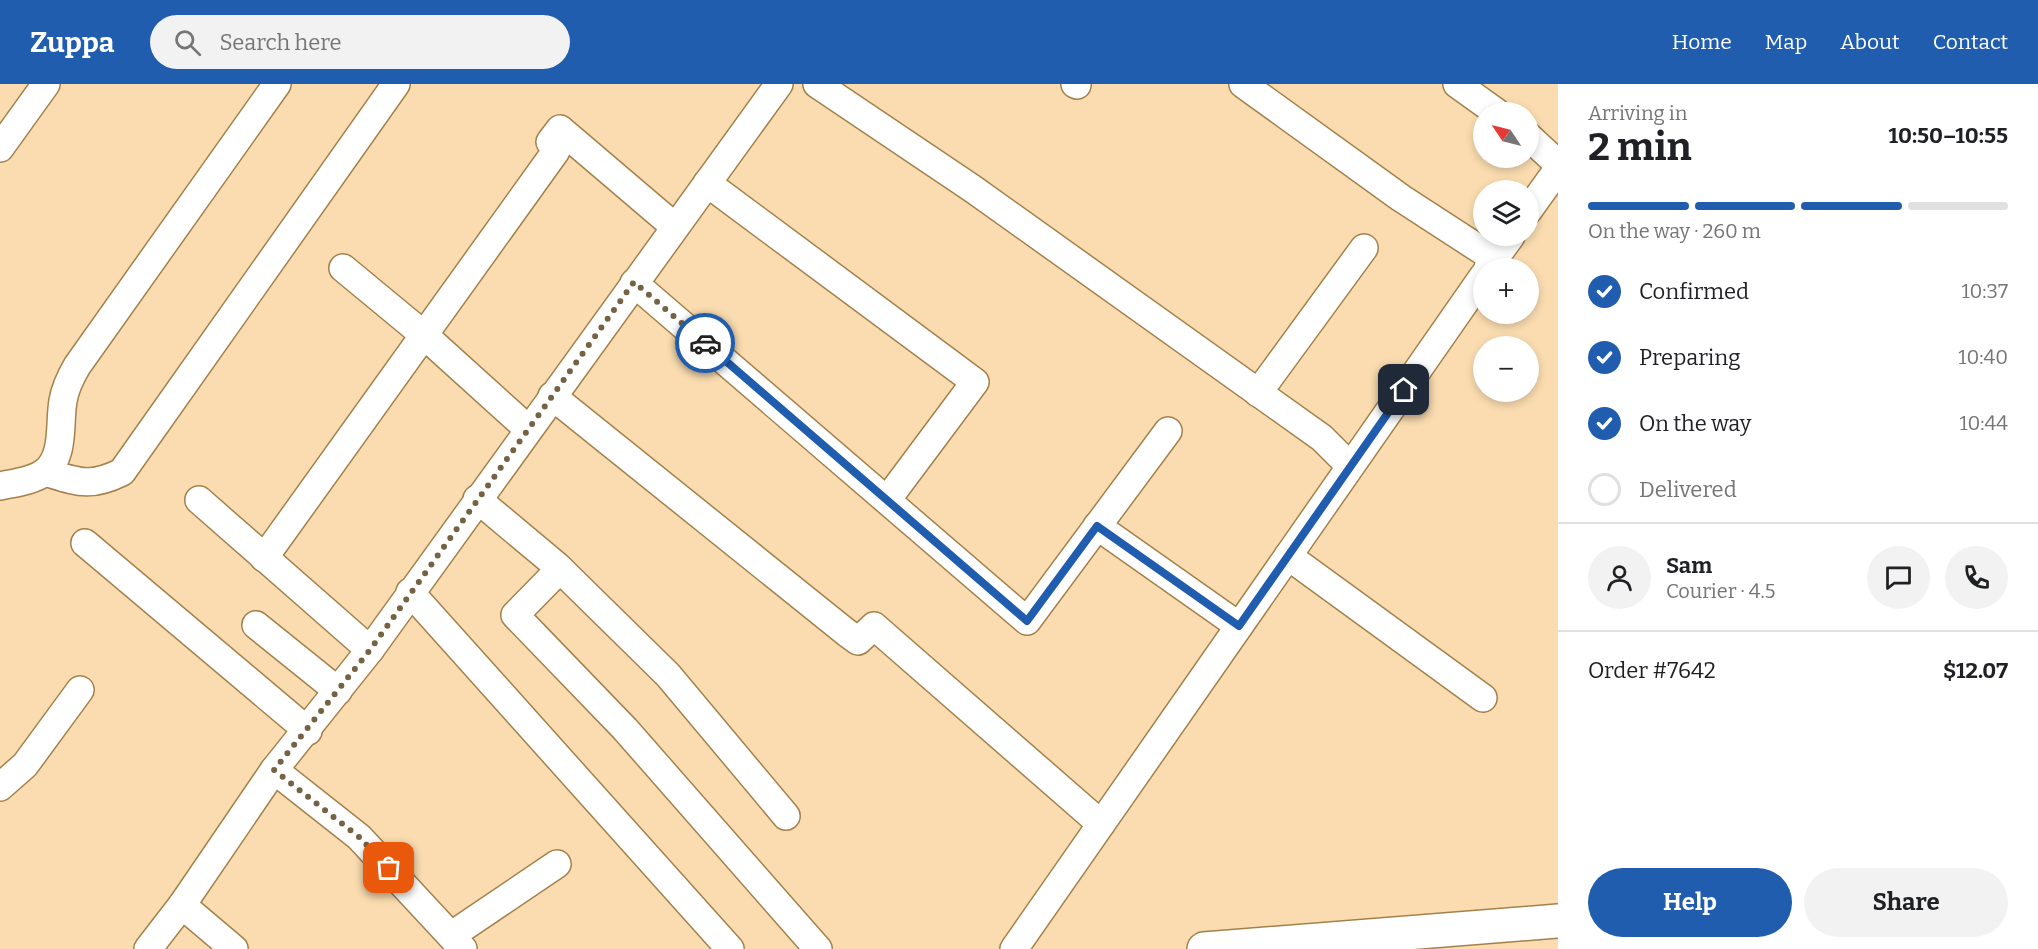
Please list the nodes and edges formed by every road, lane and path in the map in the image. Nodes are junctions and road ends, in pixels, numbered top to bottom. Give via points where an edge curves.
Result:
1 (46, 84) edge
2 (277, 84) edge
3 (396, 84) edge
4 (817, 84) edge
5 (1243, 84) edge
6 (1456, 84) edge
7 (776, 85) edge
8 (1482, 102) edge
9 (1539, 146) edge
10 (0, 148) edge
11 (1558, 164) edge
12 (1558, 169) edge
13 (707, 183) junction
14 (1539, 196) edge
15 (675, 227) junction
16 (1365, 248) dead end
17 (1476, 258) edge
18 (343, 268) dead end
19 (634, 282) junction
20 (1473, 291) edge
21 (424, 335) junction
22 (1258, 393) junction
23 (552, 396) junction
24 (528, 429) junction
25 (1168, 431) dead end
26 (1350, 466) junction
27 (45, 472) junction
28 (0, 486) edge
29 (477, 499) junction
30 (199, 500) dead end
31 (887, 500) junction
32 (1097, 526) junction
33 (85, 543) dead end
34 (1288, 556) junction
35 (264, 558) junction
36 (560, 569) junction
37 (410, 592) junction
38 (256, 626) dead end
39 (1239, 626) junction
40 (370, 650) junction
41 (80, 690) dead end
42 (338, 691) junction
43 (1483, 698) dead end
44 (308, 731) junction
45 (274, 770) junction
46 (0, 787) edge
47 (786, 816) dead end
48 (1101, 824) junction
49 (557, 864) dead end
50 (182, 905) junction
51 (1558, 921) edge
52 (458, 942) edge
53 (1259, 947) edge
54 (148, 949) edge
55 (234, 949) edge
56 (730, 949) edge
57 (818, 949) edge
58 (1014, 949) edge
59 (1204, 949) edge

1 - 10 street
2 - 27 street via 77,366 67,383 58,452
3 - 27 street via 122,472 101,483 81,483
4 - 22 street via 973,189
5 - 17 street via 1401,198
6 - 8 street
7 - 13 street
9 - 11 street
12 - 14 street
13 - 15 street
13 - 31 street via 975,382
15 - 19 street
15 - 21 street via 560,129 550,142 556,151
16 - 22 street
18 - 21 street
19 - 23 street
19 - 31 street
20 - 26 street
21 - 24 street
21 - 35 street
22 - 26 street via 1322,438
23 - 24 street
23 - 48 street via 858,641 874,626
24 - 29 street
25 - 32 street
26 - 34 street
27 - 28 street via 24,482
29 - 36 street
29 - 37 street
30 - 35 street
31 - 32 street via 1027,621
32 - 39 street
33 - 44 street
34 - 39 street
34 - 43 street
35 - 40 street
36 - 47 street via 668,675
36 - 57 street via 515,615 625,729
37 - 40 street
37 - 56 street
38 - 42 street
39 - 48 street
40 - 42 street
41 - 46 street via 25,765
42 - 44 street
44 - 45 street
45 - 50 street
45 - 52 street via 359,837
48 - 58 street
49 - 52 street
50 - 54 street
50 - 55 street
51 - 53 street
53 - 59 street

